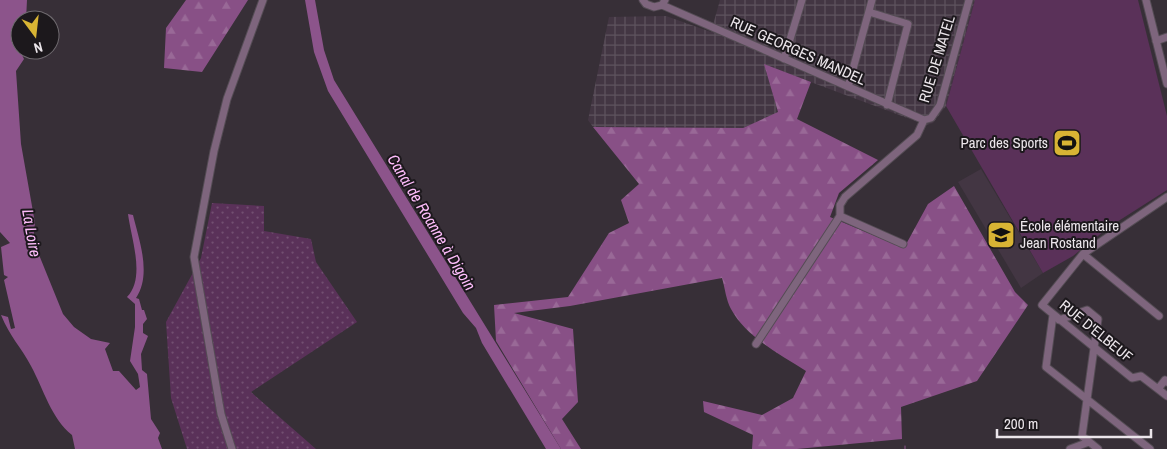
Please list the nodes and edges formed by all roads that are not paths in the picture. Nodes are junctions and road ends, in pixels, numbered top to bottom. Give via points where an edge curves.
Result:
1 (263, 0) edge
2 (643, 0) edge
3 (802, 0) edge
4 (872, 0) edge
5 (969, 0) edge
6 (1146, 0) edge
7 (664, 2) edge
8 (869, 12) junction
9 (1167, 38) edge
10 (1156, 41) junction
11 (784, 59) junction
12 (1167, 84) edge
13 (848, 87) junction
14 (887, 105) junction
15 (924, 120) junction
16 (1167, 197) edge
17 (840, 216) junction
18 (904, 244) dead end
19 (1083, 254) junction
20 (1159, 316) dead end
21 (1056, 318) junction
22 (756, 344) dead end
23 (1094, 348) junction
24 (1167, 382) edge
25 (1158, 389) junction
26 (1167, 396) edge
27 (1087, 399) junction
28 (1089, 442) junction
29 (232, 449) edge
30 (1070, 449) edge
31 (1098, 449) edge
32 (1150, 449) edge

1 - 29 street via 226,99 195,244 195,265 221,414
2 - 7 street, RUE GEORGES MANDEL via 650,7
3 - 11 street
4 - 8 street
5 - 15 street, RUE DE MATEL via 940,105 931,118
6 - 10 street
7 - 11 street, RUE GEORGES MANDEL
8 - 13 street
8 - 14 street via 908,24
9 - 10 street
10 - 12 street
11 - 13 street, RUE GEORGES MANDEL
13 - 14 street, RUE GEORGES MANDEL
14 - 15 street, RUE GEORGES MANDEL
15 - 17 street, RUE DE MATEL via 917,135 844,197
16 - 19 street
17 - 18 street
17 - 22 street, RUE DE MATEL
19 - 20 street
19 - 21 street, RUE D'ELBEUF via 1042,305
21 - 23 street, RUE D'ELBEUF
21 - 23 street via 1087,310 1098,319
21 - 27 street via 1046,367
23 - 25 street, RUE D'ELBEUF via 1132,378 1141,376
23 - 27 street
24 - 25 street via 1164,380
25 - 26 street
27 - 28 street via 1082,436
27 - 32 street
28 - 30 street
28 - 31 street

